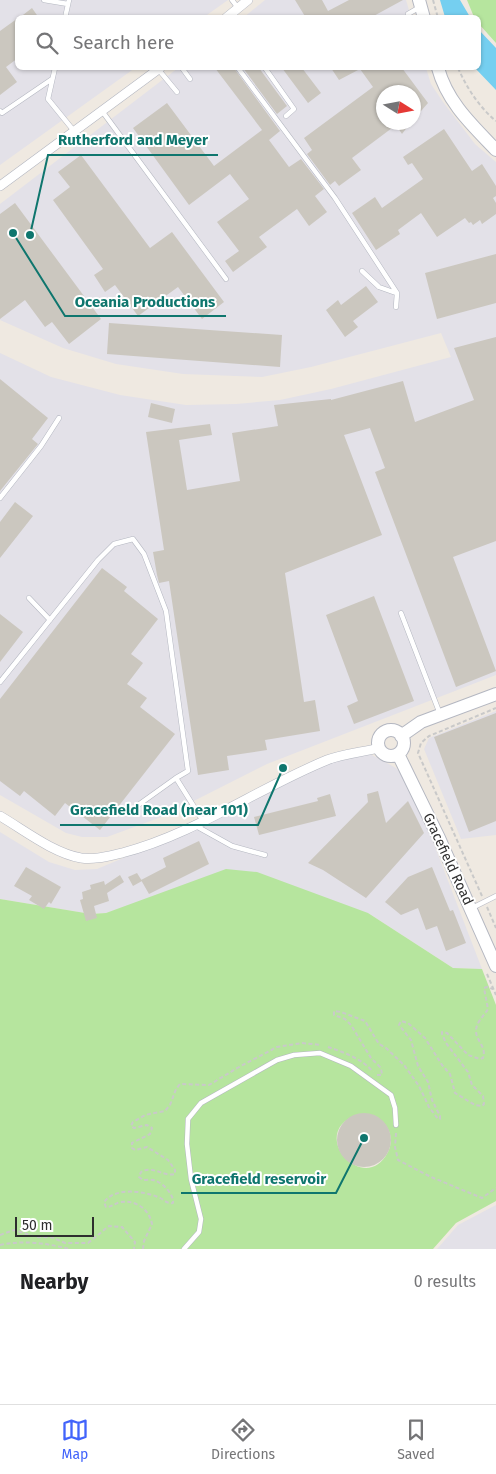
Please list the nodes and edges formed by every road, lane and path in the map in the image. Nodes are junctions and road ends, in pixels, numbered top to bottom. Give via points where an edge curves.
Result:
1 (44, 0) edge
2 (232, 0) edge
3 (248, 0) edge
4 (433, 0) edge
5 (68, 2) edge
6 (238, 8) junction
7 (421, 8) edge
8 (408, 14) dead end
9 (66, 15) edge
10 (230, 15) edge
11 (437, 15) edge
12 (54, 70) edge
13 (156, 70) edge
14 (160, 70) edge
15 (183, 70) edge
16 (239, 70) edge
17 (266, 70) edge
18 (439, 70) edge
19 (459, 70) edge
20 (52, 79) junction
21 (190, 79) dead end
22 (177, 92) dead end
23 (0, 111) edge
24 (102, 111) junction
25 (286, 116) dead end
26 (496, 121) edge
27 (74, 131) junction
28 (496, 150) edge
29 (0, 186) edge
30 (362, 271) dead end
31 (226, 280) dead end
32 (397, 294) junction
33 (396, 307) dead end
34 (60, 418) dead end
35 (0, 498) edge
36 (29, 598) dead end
37 (401, 613) dead end
38 (50, 620) junction
39 (0, 682) edge
40 (496, 694) edge
41 (496, 708) edge
42 (440, 716) junction
43 (401, 736) junction
44 (379, 748) junction
45 (398, 754) junction
46 (424, 767) junction
47 (418, 770) dead end
48 (176, 778) junction
49 (127, 813) dead end
50 (0, 816) edge
51 (198, 823) junction
52 (264, 855) dead end
53 (496, 896) edge
54 (484, 901) junction
55 (471, 909) junction
56 (496, 928) edge
57 (492, 968) edge
58 (494, 989) junction
59 (496, 995) edge
60 (396, 1125) joint
61 (496, 1188) edge
62 (0, 1235) edge
63 (0, 1244) edge
64 (69, 1249) edge
65 (134, 1249) edge
66 (143, 1249) edge
67 (184, 1249) edge

1 - 5 lane
2 - 6 lane
3 - 6 street
4 - 11 path
5 - 9 lane
6 - 10 street
7 - 8 lane
12 - 20 lane
13 - 24 street
14 - 22 lane
15 - 21 lane
16 - 32 lane via 335,198
17 - 25 lane via 294,109
18 - 28 main road via 452,101
19 - 26 path via 466,86
20 - 23 lane via 2,113
20 - 27 lane via 48,99
24 - 27 street
24 - 31 lane
27 - 29 street
30 - 32 lane via 379,287
32 - 33 lane
34 - 35 lane
36 - 38 lane
37 - 42 lane
38 - 39 lane
38 - 48 lane via 114,544 133,539 144,554 166,611 188,771
40 - 42 main road
41 - 46 path via 424,739 418,753
42 - 43 main road via 421,722
43 - 44 main road via 394,731 385,732 379,739
43 - 45 main road via 404,746
44 - 45 main road via 385,755
44 - 51 street via 329,759
45 - 55 main road, Gracefield Road
46 - 47 path
46 - 54 path
48 - 49 lane
48 - 51 lane
50 - 51 street via 55,849 87,858 133,850
51 - 52 lane via 232,846
53 - 54 lane
54 - 55 lane
54 - 56 path
55 - 57 main road, Gracefield Road
57 - 58 path via 486,972
58 - 59 path
58 - 66 path via 484,988 488,1009 476,1030 485,1051 483,1058 471,1056 442,1032 446,1043 468,1072 472,1085 483,1096 482,1106 455,1093 450,1074 425,1038 406,1022 399,1023 411,1040 439,1120 404,1065 379,1044 365,1021 338,1011 333,1014 351,1025 381,1068 382,1075 376,1075 366,1065 342,1052 302,1043 271,1050 210,1085 178,1085 165,1111 138,1118 132,1126 136,1129 148,1125 152,1128 150,1134 132,1143 132,1148 147,1147 174,1166 173,1175 145,1170 139,1177 161,1184 172,1196 173,1203 132,1192 114,1194 104,1202 106,1207 126,1202 146,1210 152,1224
60 - 61 path via 398,1160 482,1198
60 - 67 lane via 396,1108 391,1095 351,1066 320,1053 277,1060 202,1103 188,1119 186,1144 200,1232
62 - 65 path via 14,1230 65,1243 88,1243 109,1226 122,1227 135,1242
63 - 64 path via 29,1243

